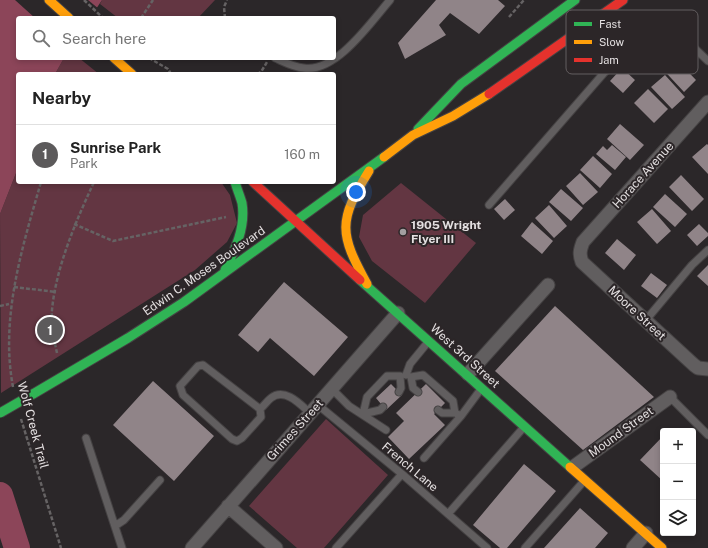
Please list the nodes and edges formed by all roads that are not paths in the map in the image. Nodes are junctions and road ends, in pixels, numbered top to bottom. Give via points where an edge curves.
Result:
1 (49, 0) edge
2 (390, 0) edge
3 (575, 0) edge
4 (614, 2) edge
5 (603, 10) edge
6 (67, 16) edge
7 (566, 37) edge
8 (698, 51) edge
9 (336, 58) edge
10 (278, 60) edge
11 (332, 60) edge
12 (117, 61) edge
13 (708, 61) edge
14 (130, 72) edge
15 (604, 74) edge
16 (708, 102) edge
17 (413, 135) junction
18 (374, 162) junction
19 (236, 184) edge
20 (255, 184) edge
21 (489, 206) dead end
22 (295, 220) junction
23 (580, 249) joint
24 (708, 250) edge
25 (224, 272) junction
26 (548, 285) dead end
27 (369, 287) junction
28 (398, 313) junction
29 (646, 320) junction
30 (430, 340) junction
31 (706, 369) edge
32 (468, 374) junction
33 (405, 376) junction
34 (483, 388) junction
35 (332, 389) junction
36 (399, 392) dead end
37 (418, 392) dead end
38 (670, 397) joint
39 (384, 407) dead end
40 (260, 409) junction
41 (314, 409) junction
42 (438, 410) dead end
43 (0, 413) edge
44 (363, 414) junction
45 (458, 414) junction
46 (526, 426) junction
47 (386, 430) dead end
48 (708, 435) edge
49 (86, 438) dead end
50 (424, 458) dead end
51 (573, 467) junction
52 (402, 474) junction
53 (586, 479) junction
54 (160, 480) dead end
55 (228, 506) junction
56 (448, 514) junction
57 (115, 526) junction
58 (646, 533) junction
59 (122, 548) edge
60 (192, 548) edge
61 (276, 548) edge
62 (336, 548) edge
63 (487, 548) edge
64 (525, 548) edge
65 (633, 548) edge
66 (662, 548) edge

1 - 6 main road
2 - 9 lane
3 - 17 main road via 461,84
4 - 5 main road
7 - 17 main road via 482,99
8 - 13 lane
10 - 11 lane via 305,68 324,65
12 - 14 main road
15 - 21 lane
16 - 23 street, Horace Avenue via 583,242
17 - 18 main road, Edwin C. Moses Boulevard
18 - 22 main road, Edwin C. Moses Boulevard
18 - 27 main road via 356,191 343,227 348,250
19 - 25 main road via 243,207 243,224 237,247
20 - 22 main road, West 3rd Street
22 - 25 main road, Edwin C. Moses Boulevard
22 - 27 main road, West 3rd Street
23 - 29 street, Moore Street via 582,262
24 - 29 lane via 692,265
25 - 43 main road, Edwin C. Moses Boulevard, bridge via 184,302 128,338
26 - 32 street
27 - 28 main road, West 3rd Street
28 - 30 main road, West 3rd Street
28 - 35 street, Grimes Street
29 - 31 street, Moore Street via 694,365
30 - 32 main road, West 3rd Street
30 - 33 lane via 410,364
32 - 34 main road, West 3rd Street
33 - 36 lane
33 - 37 lane
33 - 44 lane via 387,376 367,397
33 - 45 lane via 423,375 453,401
34 - 45 lane
34 - 46 main road, West 3rd Street
35 - 41 street, Grimes Street
35 - 44 lane via 349,406
38 - 48 lane
38 - 51 street, Mound Street
39 - 44 lane
40 - 40 lane via 203,364 198,366 180,386 182,395 237,441 260,417
40 - 41 lane, French Lane via 272,397 280,395 291,396
41 - 52 lane, French Lane
41 - 55 street, Grimes Street
42 - 45 lane via 442,414
44 - 47 lane
45 - 50 lane
46 - 51 main road, West 3rd Street
46 - 56 lane
49 - 57 lane
51 - 53 main road, West 3rd Street
52 - 56 lane, French Lane
52 - 62 lane
53 - 58 main road, West 3rd Street
53 - 64 lane
54 - 57 lane via 124,520
55 - 60 street, Grimes Street
55 - 61 street
56 - 63 lane, French Lane
57 - 59 lane
58 - 65 street
58 - 66 main road, West 3rd Street

